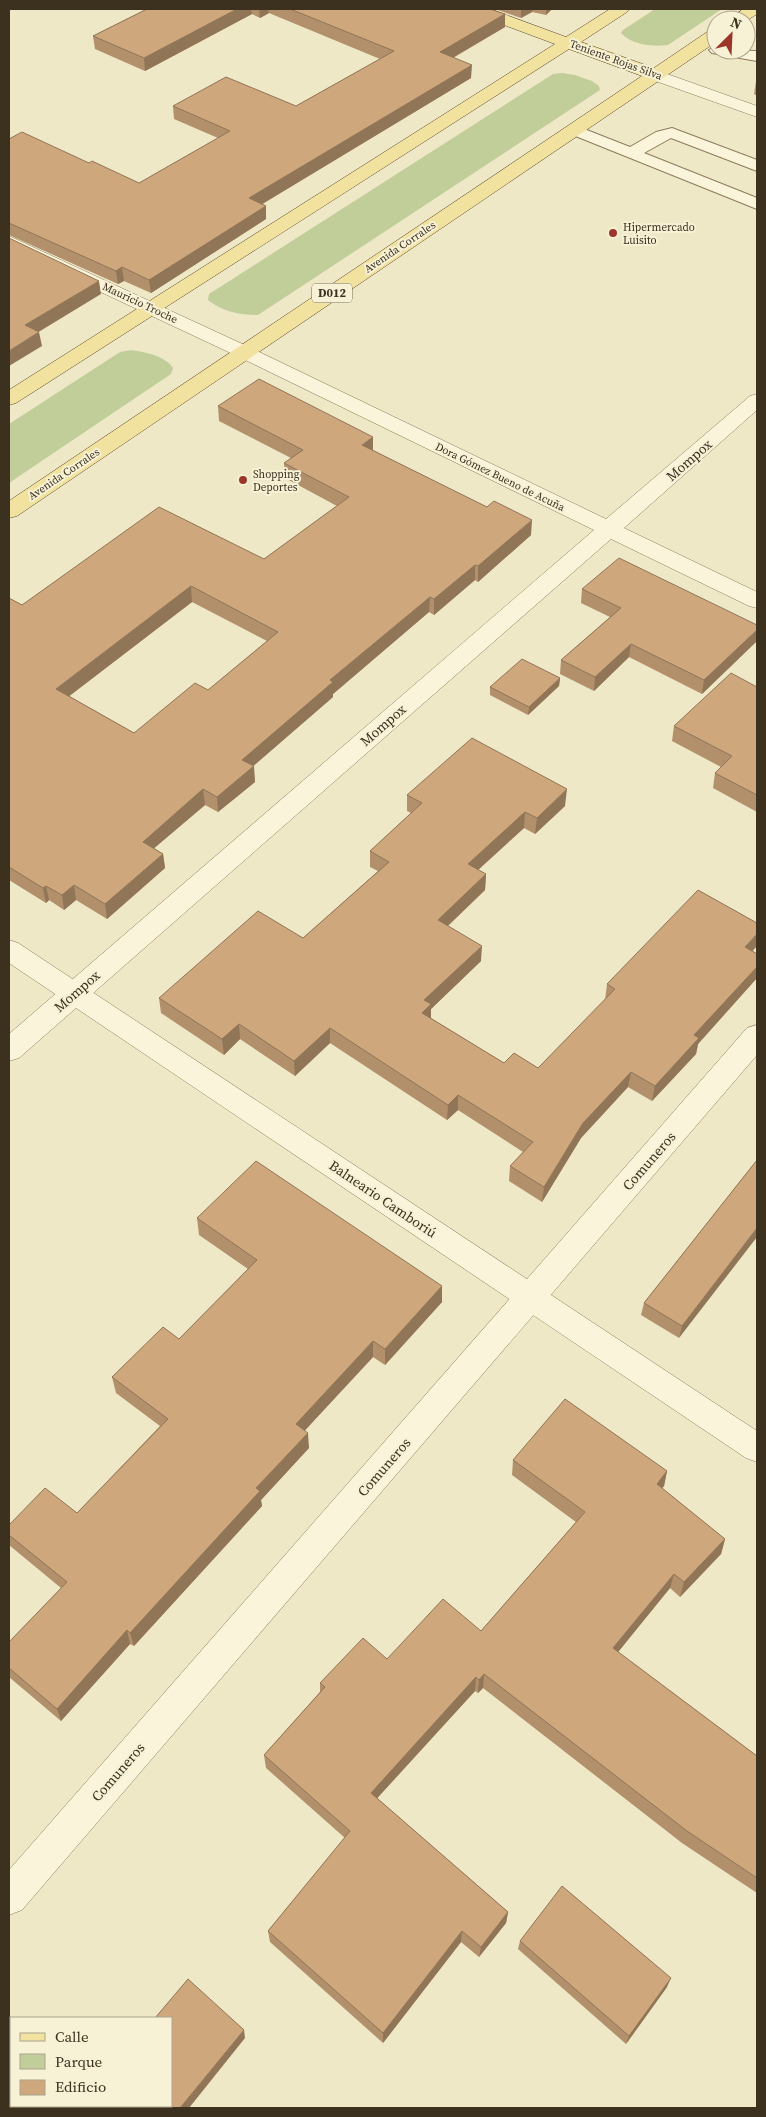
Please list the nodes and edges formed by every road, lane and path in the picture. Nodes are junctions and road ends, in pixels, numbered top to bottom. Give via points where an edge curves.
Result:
1 (475, 9) edge
2 (621, 9) edge
3 (706, 41) edge
4 (568, 42) junction
5 (697, 47) junction
6 (706, 48) edge
7 (656, 75) junction
8 (757, 112) edge
9 (574, 130) junction
10 (632, 153) junction
11 (757, 166) edge
12 (757, 204) edge
13 (9, 242) edge
14 (149, 308) junction
15 (244, 352) junction
16 (9, 399) edge
17 (757, 400) edge
18 (9, 511) edge
19 (608, 530) junction
20 (757, 601) edge
21 (9, 950) edge
22 (74, 994) junction
23 (757, 1036) edge
24 (9, 1050) edge
25 (532, 1298) junction
26 (757, 1448) edge
27 (9, 1897) edge

1 - 4 main road, Teniente Rojas Silva
2 - 4 main road
3 - 5 main road, Avenida Corrales / D012
4 - 7 main road, Teniente Rojas Silva
4 - 14 main road
5 - 6 lane
5 - 7 main road, Avenida Corrales / D012
7 - 8 street, Teniente Rojas Silva
7 - 9 main road, Avenida Corrales / D012
9 - 10 lane
9 - 15 main road, Avenida Corrales / D012
10 - 11 lane via 662,135 672,133
10 - 12 lane
13 - 14 street, Mauricio Troche
14 - 15 street, Mauricio Troche
14 - 16 main road
15 - 18 main road, Avenida Corrales / D012
15 - 19 street, Dora Gómez Bueno de Acuña
17 - 19 street, Mompox
19 - 20 street, Dora Gómez Bueno de Acuña
19 - 22 street, Mompox
21 - 22 street, Balneario Camboriú
22 - 24 street, Mompox
22 - 25 street, Balneario Camboriú
23 - 25 street, Comuneros
25 - 26 street, Balneario Camboriú
25 - 27 street, Comuneros

